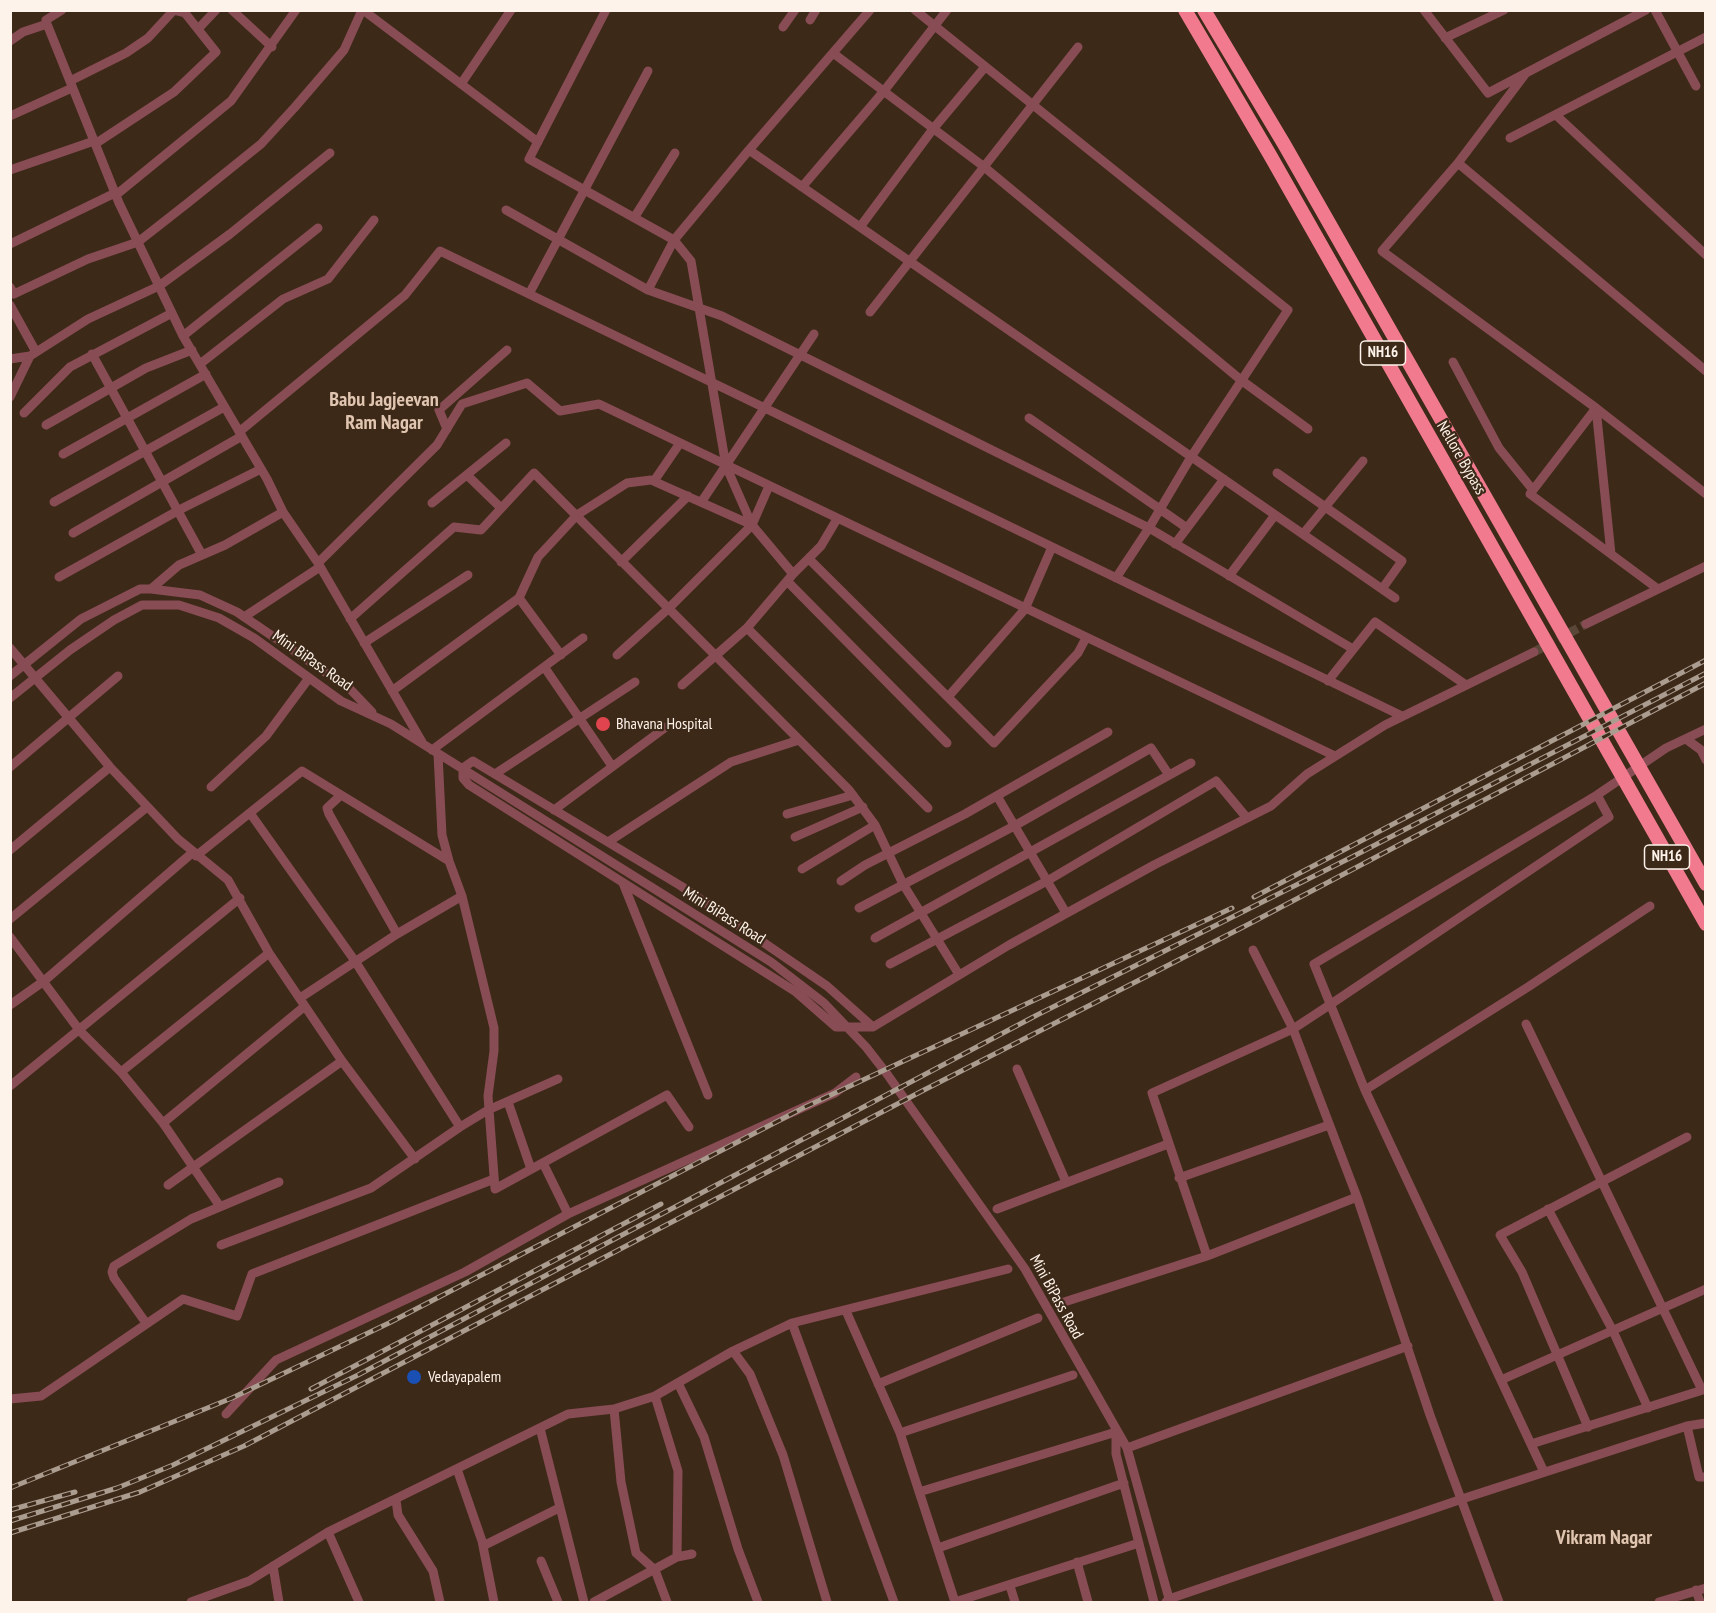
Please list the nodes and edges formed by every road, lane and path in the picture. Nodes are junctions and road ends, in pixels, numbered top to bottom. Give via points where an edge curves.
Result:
1 (62, 10) edge
2 (216, 10) edge
3 (232, 10) edge
4 (362, 10) edge
5 (511, 10) edge
6 (606, 10) edge
7 (795, 10) edge
8 (816, 10) edge
9 (870, 10) edge
10 (915, 10) edge
11 (947, 10) edge
12 (1185, 10) edge
13 (1204, 10) edge
14 (1424, 10) edge
15 (1504, 10) edge
16 (1646, 10) edge
17 (1655, 10) edge
18 (173, 11) edge
19 (292, 12) edge
20 (45, 18) edge
21 (810, 20) dead end
22 (783, 27) dead end
23 (935, 27) junction
24 (198, 29) junction
25 (1706, 37) edge
26 (1445, 38) junction
27 (10, 41) edge
28 (272, 47) junction
29 (1078, 47) dead end
30 (833, 52) junction
31 (1678, 52) junction
32 (985, 67) junction
33 (648, 71) dead end
34 (1526, 73) junction
35 (71, 84) junction
36 (461, 84) junction
37 (1696, 86) dead end
38 (884, 91) junction
39 (1031, 104) junction
40 (10, 116) edge
41 (1557, 116) junction
42 (933, 129) junction
43 (1510, 138) dead end
44 (538, 142) junction
45 (94, 143) junction
46 (749, 150) junction
47 (330, 153) dead end
48 (675, 153) dead end
49 (1458, 163) junction
50 (983, 166) junction
51 (10, 170) edge
52 (802, 187) junction
53 (584, 191) junction
54 (115, 194) junction
55 (506, 210) dead end
56 (634, 218) junction
57 (374, 220) dead end
58 (860, 226) junction
59 (318, 228) dead end
60 (558, 240) junction
61 (674, 240) junction
62 (138, 242) junction
63 (10, 244) edge
64 (1706, 255) edge
65 (909, 261) junction
66 (159, 286) junction
67 (648, 290) junction
68 (12, 292) edge
69 (529, 294) junction
70 (10, 305) edge
71 (697, 308) junction
72 (870, 312) dead end
73 (172, 313) junction
74 (814, 334) dead end
75 (183, 336) junction
76 (192, 350) junction
77 (507, 350) dead end
78 (33, 354) junction
79 (92, 354) junction
80 (800, 355) junction
81 (10, 359) edge
82 (1453, 362) dead end
83 (200, 364) junction
84 (1706, 371) edge
85 (206, 374) junction
86 (1242, 380) junction
87 (713, 383) junction
88 (111, 387) junction
89 (10, 397) edge
90 (224, 407) junction
91 (764, 408) junction
92 (1596, 408) junction
93 (24, 413) dead end
94 (1029, 418) dead end
95 (127, 419) junction
96 (46, 426) dead end
97 (447, 429) junction
98 (1308, 429) dead end
99 (240, 434) junction
100 (506, 443) dead end
101 (680, 443) junction
102 (145, 452) junction
103 (63, 454) dead end
104 (1191, 457) junction
105 (1363, 461) dead end
106 (726, 466) junction
107 (261, 469) junction
108 (1277, 473) dead end
109 (467, 475) junction
110 (1224, 479) junction
111 (163, 480) junction
112 (654, 481) junction
113 (769, 486) junction
114 (1533, 490) junction
115 (1706, 494) edge
116 (688, 496) junction
117 (702, 501) junction
118 (54, 502) dead end
119 (432, 503) dead end
120 (1324, 506) junction
121 (501, 508) junction
122 (179, 510) junction
123 (1160, 510) junction
124 (283, 512) junction
125 (577, 515) junction
126 (1275, 515) junction
127 (837, 519) junction
128 (752, 525) junction
129 (1149, 528) junction
130 (1187, 528) junction
131 (73, 533) dead end
132 (1303, 534) junction
133 (1175, 544) junction
134 (1052, 547) junction
135 (1611, 554) junction
136 (202, 555) junction
137 (808, 559) junction
138 (621, 562) junction
139 (319, 565) junction
140 (1706, 566) edge
141 (468, 575) dead end
142 (1229, 576) junction
143 (59, 577) dead end
144 (790, 577) junction
145 (1116, 578) junction
146 (151, 589) junction
147 (1382, 589) junction
148 (1658, 589) junction
149 (519, 598) junction
150 (1395, 598) dead end
151 (668, 609) junction
152 (1025, 609) junction
153 (244, 617) junction
154 (350, 619) junction
155 (1586, 624) tunnel mouth
156 (747, 628) junction
157 (583, 638) dead end
158 (1086, 638) junction
159 (364, 644) junction
160 (10, 648) edge
161 (1353, 649) junction
162 (1534, 652) tunnel mouth
163 (561, 655) junction
164 (617, 655) dead end
165 (716, 656) junction
166 (25, 665) junction
167 (545, 668) junction
168 (10, 676) edge
169 (118, 676) dead end
170 (35, 677) junction
171 (309, 678) junction
172 (1328, 681) junction
173 (635, 682) dead end
174 (682, 685) dead end
175 (1466, 685) junction
176 (392, 691) junction
177 (948, 697) junction
178 (10, 698) edge
179 (376, 716) junction
180 (1402, 716) junction
181 (71, 718) junction
182 (579, 718) junction
183 (666, 727) dead end
184 (1706, 729) edge
185 (1108, 732) dead end
186 (1686, 739) junction
187 (799, 740) junction
188 (947, 743) dead end
189 (423, 744) junction
190 (435, 752) junction
191 (1335, 756) junction
192 (1706, 760) edge
193 (1191, 763) dead end
194 (612, 766) junction
195 (10, 767) edge
196 (110, 767) junction
197 (463, 768) junction
198 (495, 774) junction
199 (1169, 775) junction
200 (211, 787) dead end
201 (341, 795) junction
202 (853, 795) junction
203 (997, 795) junction
204 (1597, 795) junction
205 (147, 807) junction
206 (863, 807) junction
207 (928, 808) dead end
208 (554, 810) junction
209 (250, 813) junction
210 (787, 814) dead end
211 (1247, 818) junction
212 (875, 825) junction
213 (1015, 826) junction
214 (795, 837) dead end
215 (608, 842) junction
216 (10, 850) edge
217 (889, 852) junction
218 (1030, 852) junction
219 (194, 854) junction
220 (449, 861) junction
221 (802, 869) dead end
222 (841, 881) dead end
223 (1047, 881) junction
224 (623, 883) junction
225 (903, 884) junction
226 (1706, 885) edge
227 (462, 896) junction
228 (240, 898) junction
229 (1650, 906) dead end
230 (859, 908) dead end
231 (921, 912) junction
232 (1066, 913) junction
233 (10, 918) edge
234 (1706, 924) edge
235 (397, 934) junction
236 (10, 937) edge
237 (875, 938) dead end
238 (938, 939) junction
239 (1253, 950) dead end
240 (269, 953) junction
241 (355, 961) junction
242 (890, 964) dead end
243 (958, 974) junction
244 (44, 981) junction
245 (302, 1002) junction
246 (1331, 1004) junction
247 (10, 1005) edge
248 (1526, 1024) dead end
249 (873, 1027) junction
250 (1293, 1029) junction
251 (80, 1031) junction
252 (342, 1061) junction
253 (1017, 1069) dead end
254 (122, 1072) junction
255 (856, 1077) dead end
256 (558, 1080) dead end
257 (10, 1086) edge
258 (1365, 1090) junction
259 (708, 1095) dead end
260 (508, 1102) junction
261 (488, 1110) junction
262 (163, 1123) junction
263 (1329, 1125) junction
264 (460, 1127) junction
265 (689, 1127) dead end
266 (1687, 1137) dead end
267 (1168, 1144) junction
268 (415, 1159) junction
269 (543, 1163) junction
270 (194, 1168) junction
271 (531, 1169) junction
272 (1179, 1178) junction
273 (495, 1179) junction
274 (1603, 1181) junction
275 (279, 1182) dead end
276 (1066, 1182) junction
277 (168, 1185) dead end
278 (1357, 1197) junction
279 (219, 1206) junction
280 (997, 1209) dead end
281 (1548, 1209) junction
282 (568, 1214) junction
283 (221, 1245) dead end
284 (1207, 1256) junction
285 (1008, 1269) dead end
286 (1706, 1289) edge
287 (1058, 1304) dead end
288 (1664, 1308) junction
289 (846, 1311) junction
290 (1038, 1318) dead end
291 (146, 1323) junction
292 (792, 1323) junction
293 (1613, 1331) junction
294 (1408, 1346) junction
295 (733, 1351) junction
296 (1558, 1356) junction
297 (1073, 1375) dead end
298 (1501, 1380) junction
299 (678, 1383) junction
300 (878, 1384) junction
301 (1704, 1390) edge
302 (655, 1396) junction
303 (10, 1399) edge
304 (1648, 1408) junction
305 (614, 1409) junction
306 (226, 1414) dead end
307 (1706, 1423) edge
308 (1588, 1426) junction
309 (1686, 1426) junction
310 (540, 1428) junction
311 (1116, 1432) junction
312 (900, 1433) junction
313 (1531, 1444) junction
314 (1127, 1448) junction
315 (457, 1469) junction
316 (1544, 1472) junction
317 (1706, 1477) edge
318 (1125, 1484) junction
319 (919, 1492) junction
320 (1462, 1499) junction
321 (396, 1500) junction
322 (559, 1508) junction
323 (328, 1532) junction
324 (1139, 1543) junction
325 (483, 1546) junction
326 (938, 1548) junction
327 (692, 1554) dead end
328 (677, 1557) junction
329 (541, 1561) dead end
330 (1077, 1562) junction
331 (273, 1566) junction
332 (655, 1570) junction
333 (1010, 1586) junction
334 (1701, 1589) edge
335 (1169, 1601) edge
336 (191, 1602) edge
337 (279, 1602) edge
338 (359, 1602) edge
339 (440, 1602) edge
340 (495, 1602) edge
341 (558, 1602) edge
342 (584, 1602) edge
343 (594, 1602) edge
344 (667, 1602) edge
345 (758, 1602) edge
346 (827, 1602) edge
347 (894, 1602) edge
348 (955, 1602) edge
349 (1015, 1602) edge
350 (1088, 1602) edge
351 (1154, 1602) edge
352 (1499, 1602) edge
353 (1659, 1602) edge
354 (1700, 1602) edge

1 - 20 street
2 - 24 street
3 - 28 street
4 - 36 street
4 - 62 street via 344,50 261,144
5 - 36 street
6 - 44 street
7 - 22 street
8 - 21 street
9 - 30 street
10 - 23 street
11 - 23 street
12 - 234 highway, Nellore Bypass / NH16
13 - 226 highway, Nellore Bypass / NH16
14 - 26 street
15 - 26 street
16 - 34 street
17 - 31 street
18 - 24 street via 185,13
18 - 35 street via 148,38
19 - 28 street
20 - 27 street
20 - 35 street
23 - 32 street
23 - 38 street
24 - 45 street via 216,52 174,92
25 - 31 street
26 - 34 street via 1488,93
28 - 54 street via 231,101
29 - 39 street
30 - 38 street
30 - 46 street
31 - 37 street
31 - 41 street
32 - 39 street
32 - 42 street
33 - 53 street
34 - 49 street
35 - 40 street
35 - 45 street
36 - 44 street
38 - 42 street
38 - 52 street
39 - 50 street
39 - 86 street via 1288,310
41 - 43 street
41 - 64 street
42 - 50 street
42 - 58 street
44 - 53 street via 529,159
45 - 51 street
45 - 54 street
46 - 52 street
46 - 61 street
47 - 66 street
48 - 56 street
49 - 84 street
49 - 92 street via 1382,251
50 - 65 street
50 - 86 street
52 - 58 street
53 - 56 street
53 - 60 street
54 - 62 street
54 - 63 street
55 - 60 street
56 - 61 street
57 - 83 street via 328,279 283,299
58 - 65 street
59 - 75 street
60 - 67 street
60 - 69 street
61 - 67 street
61 - 71 street via 691,261
62 - 66 street
62 - 68 street
65 - 72 street
65 - 104 street
66 - 73 street
66 - 78 street via 88,319
67 - 71 street
69 - 87 street
69 - 99 street via 440,251 405,295
70 - 78 street
71 - 80 street via 722,316
71 - 87 street
73 - 75 street
73 - 79 street
74 - 80 street
75 - 76 street
76 - 83 street
76 - 88 street
77 - 97 street via 439,410
78 - 81 street
78 - 89 street
79 - 88 street
79 - 93 street via 70,367
80 - 91 street
80 - 129 street
82 - 114 street via 1499,448
83 - 85 street
85 - 90 street
85 - 95 street
86 - 98 street
86 - 104 street
87 - 91 street
87 - 106 street
88 - 95 street
88 - 96 street
90 - 99 street
90 - 102 street
91 - 106 street
91 - 134 street
92 - 114 street
92 - 115 street
92 - 135 street
94 - 123 street
95 - 102 street
95 - 103 street
97 - 101 street via 462,404 527,383 560,411 599,404
97 - 139 street via 437,445
99 - 107 street
99 - 111 street
100 - 109 street
101 - 106 street
101 - 112 street
102 - 111 street
102 - 118 street
104 - 110 street
104 - 123 street
105 - 120 street
106 - 113 street
106 - 117 street
106 - 128 street
107 - 122 street
107 - 124 street
108 - 120 street
109 - 119 street
109 - 121 street
110 - 126 street
110 - 130 street
111 - 122 street
111 - 131 street
112 - 116 street
112 - 125 street via 627,483
113 - 127 street
113 - 128 street
114 - 135 street via 1530,494
116 - 117 street
116 - 138 street
117 - 128 street
120 - 132 street
120 - 147 street via 1402,561
121 - 125 street via 534,473
121 - 154 street via 482,530 454,527
122 - 136 street
122 - 143 street
123 - 129 street
123 - 130 street
124 - 136 street
124 - 139 street
125 - 138 street
125 - 149 street via 538,557
126 - 132 street
126 - 142 street
127 - 137 street
127 - 152 street
128 - 144 street
128 - 151 street
129 - 133 street
129 - 145 street
130 - 133 street
132 - 147 street
133 - 142 street
134 - 145 street
134 - 152 street
135 - 148 street
136 - 146 street via 179,565
137 - 144 street
137 - 177 street
138 - 151 street
139 - 153 street
139 - 154 street
140 - 148 street
141 - 159 street
142 - 161 street
144 - 156 street
144 - 188 street
145 - 172 street
146 - 153 street via 200,595
146 - 166 street via 140,589 81,619
147 - 150 street
148 - 155 street
149 - 163 street
149 - 176 street
151 - 164 street
151 - 165 street
152 - 158 street
152 - 177 street
153 - 179 street via 350,689
154 - 159 street
156 - 165 street
156 - 207 street
157 - 163 street
158 - 177 street via 1078,653 994,743
158 - 191 street
159 - 176 street
160 - 166 street
161 - 172 street
161 - 175 street via 1375,622
162 - 175 street
163 - 167 street
165 - 174 street
165 - 187 street
166 - 168 street
166 - 170 street
167 - 182 street
167 - 190 street
169 - 181 street
170 - 171 street, Mini BiPass Road via 114,620 142,605 179,605 234,626
170 - 178 street, Mini BiPass Road
170 - 181 street
171 - 179 street, Mini BiPass Road via 341,701
171 - 200 street via 266,736
172 - 180 street
173 - 182 street
175 - 180 street
176 - 189 street
179 - 189 street, Mini BiPass Road
180 - 191 street
181 - 195 street
181 - 196 street
182 - 194 street
182 - 198 street
183 - 194 street
184 - 186 street
185 - 203 street
186 - 192 street via 1701,750
186 - 204 street via 1666,748
187 - 202 street
187 - 215 street via 730,762
189 - 190 street, Mini BiPass Road
190 - 197 street, Mini BiPass Road
190 - 220 street via 442,835
191 - 211 street via 1270,806
193 - 199 street
194 - 208 street
196 - 205 street
196 - 216 street
197 - 198 street via 473,761
197 - 224 street via 463,778 469,785
197 - 311 street, Mini BiPass Road via 771,962 824,1003 867,1047 1025,1269
198 - 208 street
199 - 213 street via 1151,748
199 - 218 street
201 - 209 street via 302,771
201 - 220 street
201 - 235 street via 327,808 329,814
202 - 206 street
202 - 210 street
203 - 213 street
203 - 217 street
204 - 246 street via 1609,818
204 - 246 street via 1314,964
205 - 219 street
205 - 233 street
206 - 212 street
206 - 214 street
208 - 215 street
209 - 219 street
209 - 241 street
211 - 223 street via 1216,781
211 - 232 street
212 - 217 street
212 - 221 street
213 - 218 street
213 - 225 street
215 - 249 street via 753,933 827,986
217 - 222 street
217 - 225 street
218 - 223 street
218 - 231 street
219 - 228 street via 228,880
219 - 244 street
220 - 227 street
223 - 232 street
223 - 238 street
224 - 249 street via 796,992 836,1027
224 - 259 street
225 - 230 street
225 - 231 street
227 - 235 street
227 - 261 street via 494,1028
228 - 240 street
228 - 251 street
229 - 258 street
231 - 237 street
231 - 238 street
232 - 243 street
235 - 241 street
236 - 244 street
238 - 242 street
238 - 243 street
239 - 250 street
240 - 245 street
240 - 254 street
241 - 245 street
241 - 264 street
243 - 249 street
244 - 247 street
244 - 251 street
245 - 252 street
245 - 262 street
246 - 250 street
246 - 258 street
248 - 274 street
250 - 263 street
250 - 267 street via 1152,1093
251 - 254 street
251 - 257 street
252 - 268 street
252 - 270 street
253 - 276 street
254 - 262 street
255 - 282 street via 835,1093
256 - 260 street
258 - 298 street
260 - 261 street
260 - 271 street
261 - 264 street
261 - 273 street
262 - 270 street
263 - 272 street
263 - 278 street
264 - 268 street
265 - 269 street via 667,1095
266 - 274 street
267 - 272 street
267 - 276 street
268 - 283 street via 370,1188
269 - 271 street
269 - 282 street
270 - 277 street
270 - 279 street
271 - 273 street via 495,1189
272 - 284 street
273 - 291 street via 252,1274 237,1316 183,1299
274 - 281 street
274 - 288 street
275 - 279 street
276 - 280 street
278 - 284 street
278 - 294 street
279 - 291 street via 114,1266 114,1278
281 - 293 street
281 - 296 street via 1500,1235 1522,1272
282 - 306 street via 465,1272 276,1360
284 - 287 street
285 - 289 street
286 - 288 street
288 - 293 street
288 - 301 street
289 - 292 street
289 - 300 street
290 - 300 street
291 - 303 street via 40,1396
292 - 295 street
292 - 347 street
293 - 296 street
293 - 304 street
294 - 314 street
294 - 320 street
295 - 299 street
295 - 346 street via 750,1374 783,1455
296 - 298 street
296 - 308 street
297 - 312 street
298 - 313 street
299 - 302 street
299 - 345 street via 704,1437
300 - 312 street
301 - 304 street
302 - 305 street
302 - 328 street via 678,1471
304 - 308 street
305 - 310 street via 568,1414
305 - 332 street via 621,1482 636,1553
307 - 309 street
308 - 313 street
309 - 316 street
309 - 317 street via 1699,1478
310 - 315 street
310 - 322 street
311 - 314 street
311 - 318 street, Mini BiPass Road via 1116,1454
311 - 319 street
312 - 319 street
313 - 316 street
314 - 335 street
315 - 321 street
315 - 325 street
316 - 320 street
318 - 324 street, Mini BiPass Road
318 - 326 street
319 - 326 street
320 - 335 street
320 - 352 street
321 - 323 street
321 - 339 street via 399,1515 433,1571
322 - 325 street
322 - 342 street
323 - 331 street
323 - 338 street
324 - 330 street
324 - 351 street, Mini BiPass Road
325 - 340 street
326 - 348 street
327 - 328 street
328 - 332 street
329 - 341 street
330 - 333 street
330 - 350 street
331 - 336 street via 249,1581
331 - 337 street
332 - 343 street
332 - 344 street
333 - 348 street
333 - 349 street
334 - 353 street
334 - 354 street

